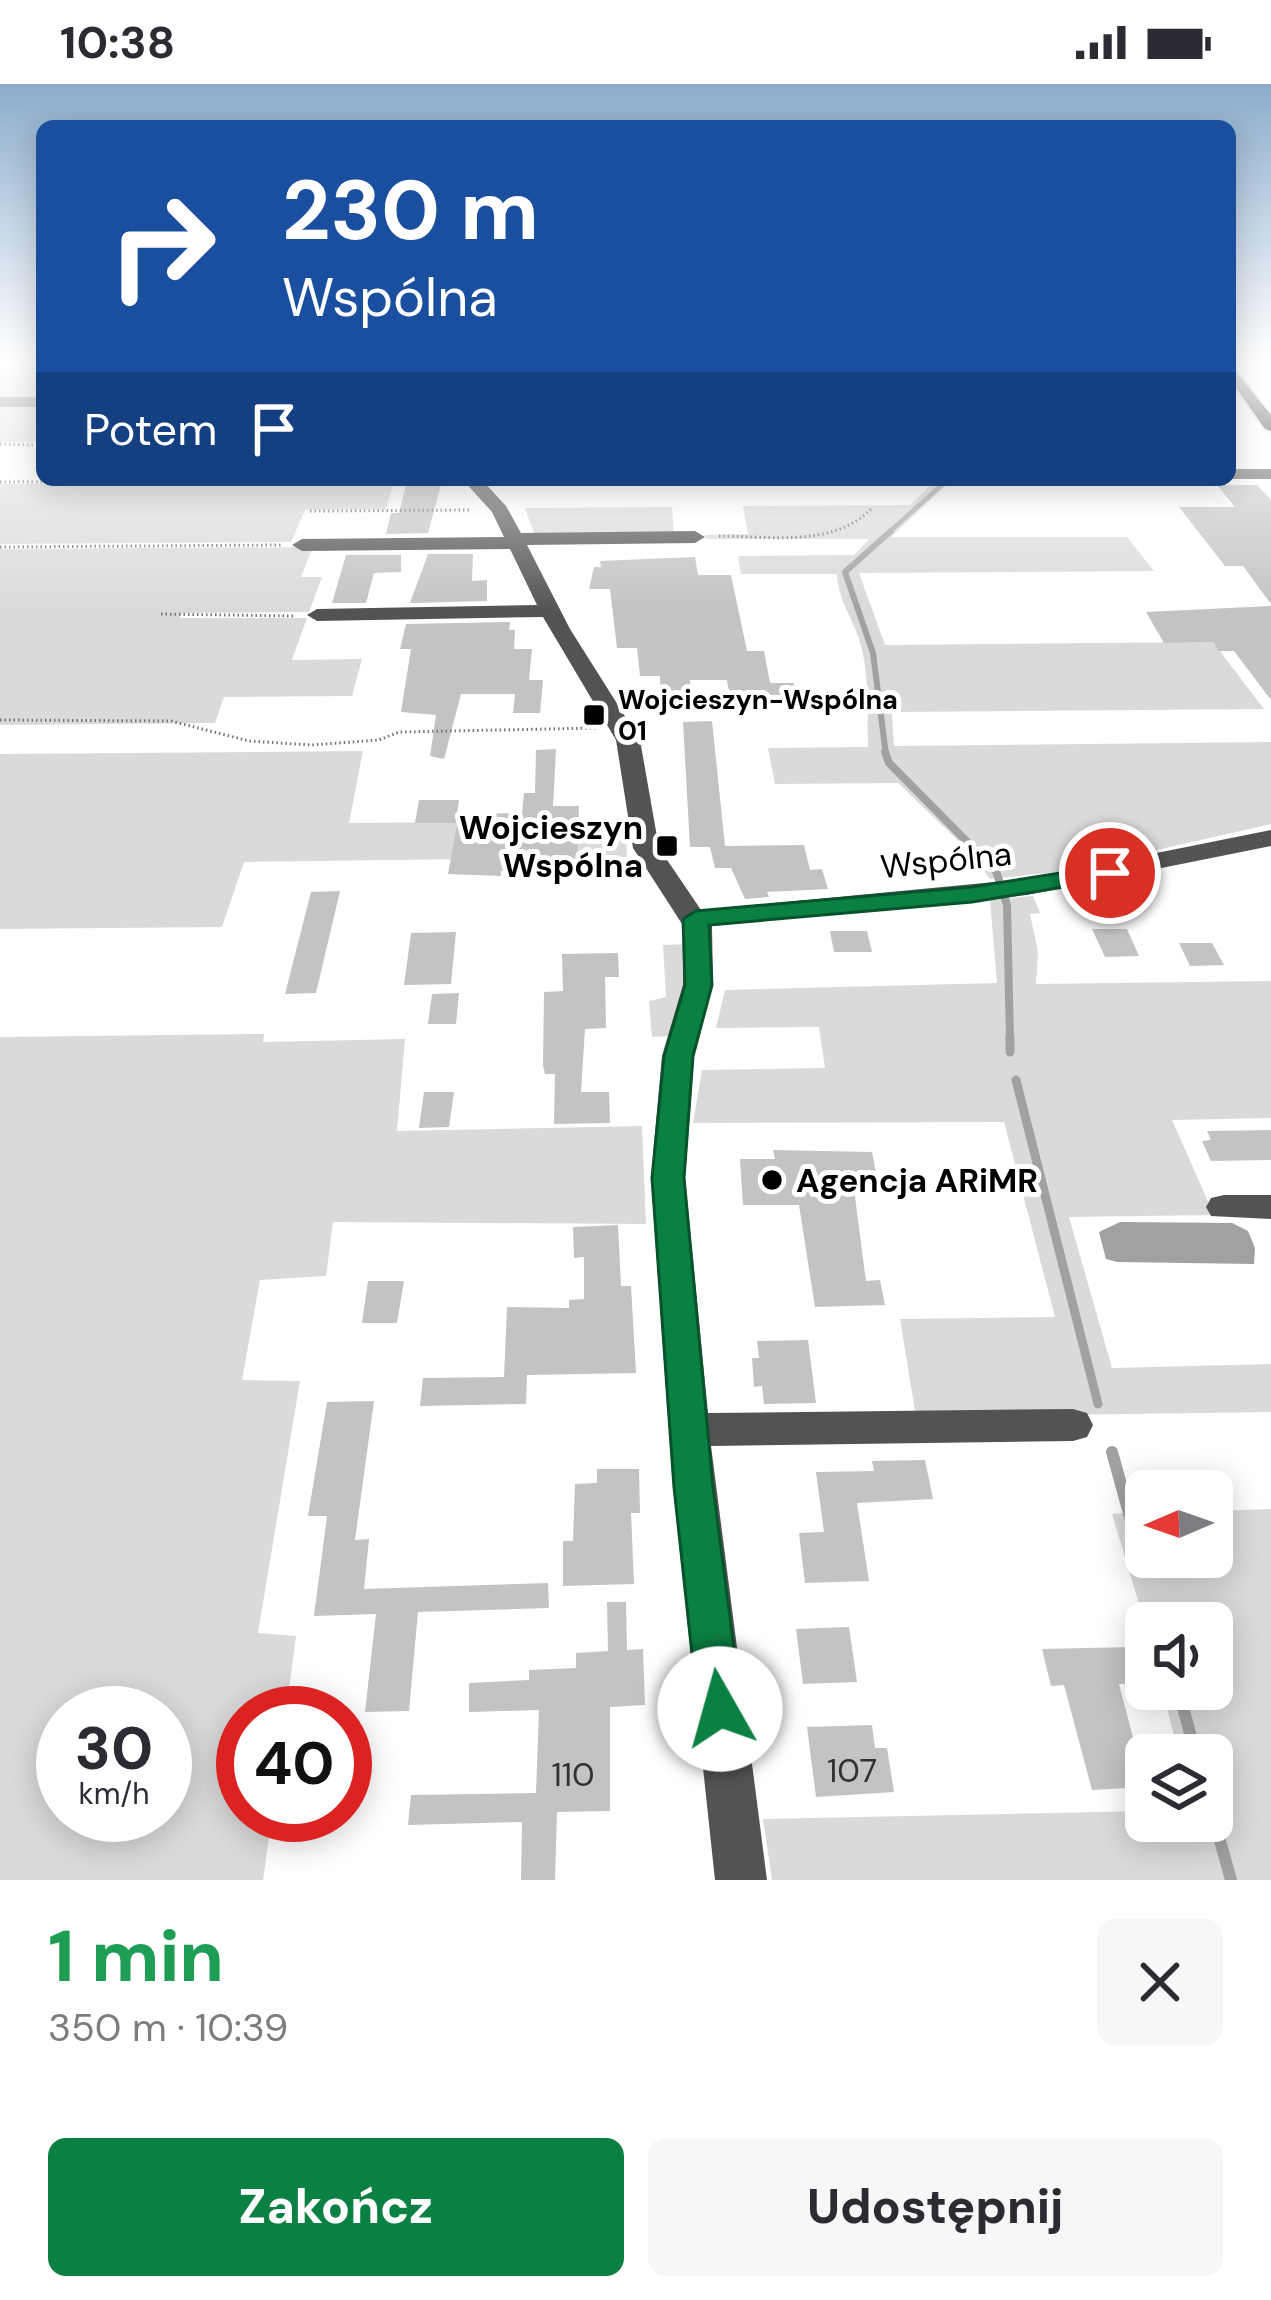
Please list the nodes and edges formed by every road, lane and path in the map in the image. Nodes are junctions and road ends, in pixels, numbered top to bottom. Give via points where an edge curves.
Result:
1 (1236, 474) edge
2 (1271, 474) edge
3 (0, 482) edge
4 (36, 482) edge
5 (478, 486) edge
6 (871, 509) dead end
7 (500, 510) junction
8 (310, 511) dead end
9 (695, 537) joint
10 (516, 541) junction
11 (302, 545) joint
12 (0, 547) edge
13 (549, 611) junction
14 (161, 614) dead end
15 (317, 615) joint
16 (0, 720) edge
17 (621, 728) junction
18 (1271, 838) edge
19 (696, 919) junction
20 (1271, 1207) edge
21 (1224, 1208) dead end
22 (1073, 1425) dead end
23 (689, 1430) junction
24 (741, 1880) edge

1 - 2 street
3 - 4 path
5 - 7 street
6 - 9 path via 823,536
7 - 8 path
7 - 10 street
9 - 10 street
10 - 11 street
10 - 13 street
11 - 12 path
13 - 15 street
13 - 17 street
14 - 15 path
16 - 17 path via 171,721 249,741 311,745 400,732
17 - 19 street via 633,753 646,848
18 - 19 street, Wspólna via 972,895
19 - 23 street via 698,985 678,1056 668,1178
20 - 21 street
22 - 23 street
23 - 24 street

